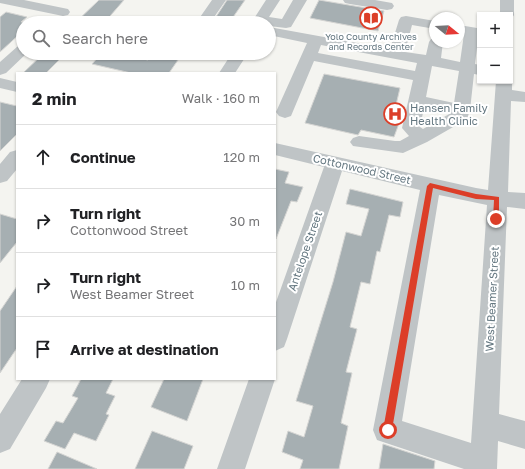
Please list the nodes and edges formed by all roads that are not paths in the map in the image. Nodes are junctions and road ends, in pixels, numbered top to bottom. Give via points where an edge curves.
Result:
1 (4, 0) edge
2 (220, 0) edge
3 (273, 0) edge
4 (300, 0) edge
5 (350, 0) edge
6 (507, 0) edge
7 (387, 6) dead end
8 (507, 12) edge
9 (59, 16) edge
10 (208, 16) edge
11 (267, 16) edge
12 (276, 24) edge
13 (429, 24) edge
14 (276, 29) edge
15 (465, 30) edge
16 (316, 40) junction
17 (434, 48) edge
18 (16, 55) edge
19 (396, 55) junction
20 (310, 56) junction
21 (235, 60) edge
22 (429, 60) junction
23 (474, 69) edge
24 (0, 70) edge
25 (228, 72) edge
26 (422, 77) junction
27 (0, 83) edge
28 (16, 87) edge
29 (504, 88) edge
30 (525, 97) edge
31 (417, 102) junction
32 (462, 110) junction
33 (284, 112) dead end
34 (421, 138) junction
35 (360, 142) dead end
36 (276, 148) edge
37 (16, 158) edge
38 (335, 163) junction
39 (0, 176) edge
40 (430, 186) junction
41 (497, 198) junction
42 (525, 201) edge
43 (276, 337) edge
44 (36, 380) edge
45 (262, 380) edge
46 (485, 423) junction
47 (525, 436) edge
48 (0, 439) edge
49 (483, 465) edge
50 (231, 469) edge

1 - 9 street via 68,8
2 - 10 street
3 - 11 street
4 - 12 street via 286,24
5 - 7 street
6 - 8 street
13 - 19 street via 406,20
14 - 16 street
15 - 23 street via 472,31
16 - 19 street
16 - 20 street
17 - 22 street
18 - 24 street
19 - 22 street
20 - 26 street
20 - 33 street
21 - 25 street
22 - 23 street
22 - 26 street
23 - 32 street
26 - 31 street
27 - 28 street
29 - 30 street
29 - 41 street, West Beamer Street
31 - 32 street
31 - 34 street via 411,128
32 - 34 street via 461,115
34 - 35 street via 402,147
36 - 38 street, Cottonwood Street
37 - 39 street
38 - 40 street, Cottonwood Street
38 - 43 street, Antelope Street
40 - 41 street, Cottonwood Street
40 - 49 street via 388,430
41 - 42 street, Cottonwood Street
41 - 46 street, West Beamer Street
44 - 48 street
45 - 50 street
46 - 47 street
46 - 49 street, West Beamer Street

